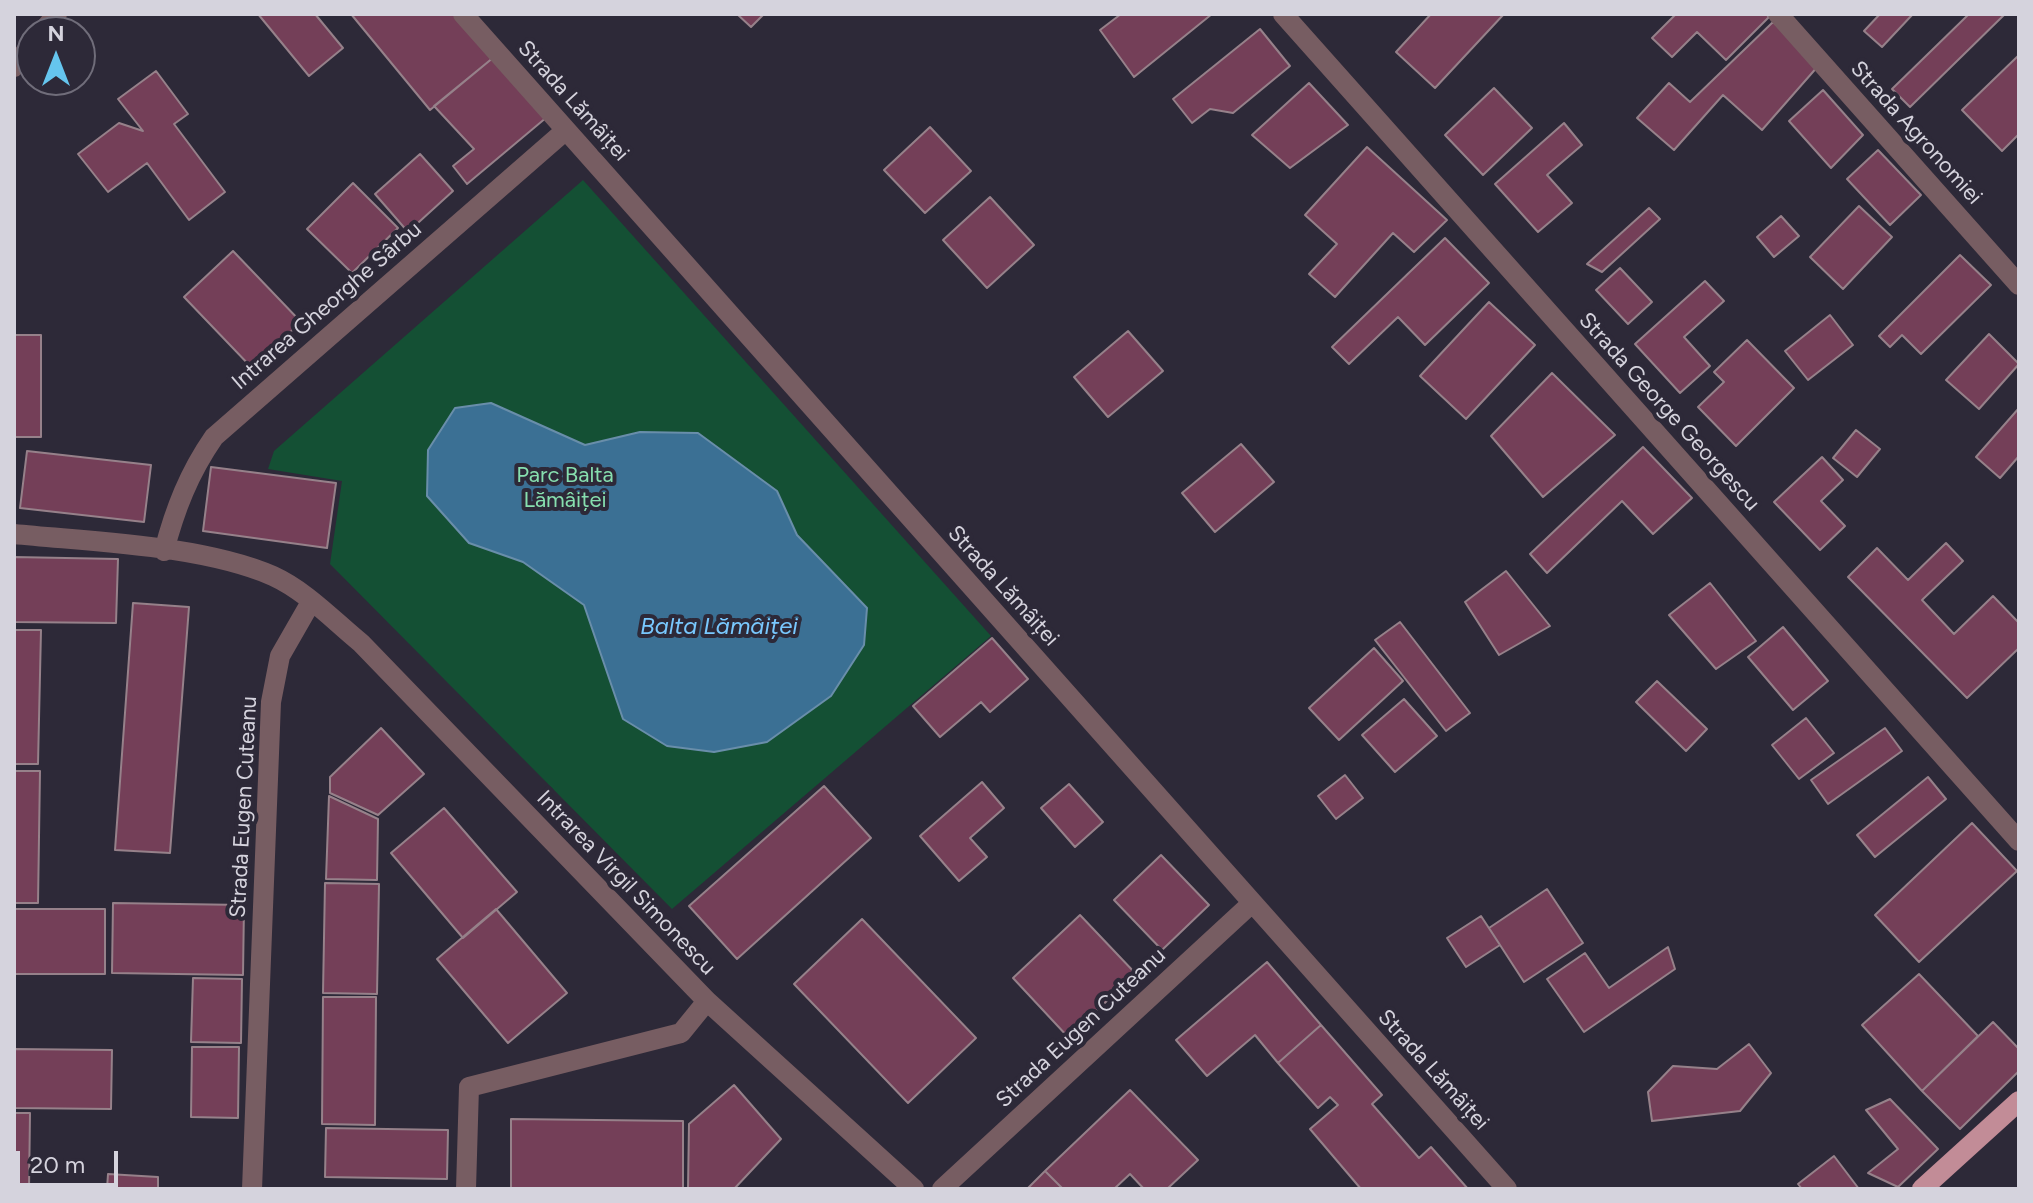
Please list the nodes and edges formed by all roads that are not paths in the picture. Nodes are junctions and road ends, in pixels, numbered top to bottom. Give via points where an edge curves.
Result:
1 (463, 14) edge
2 (1283, 14) edge
3 (1778, 14) edge
4 (566, 130) junction
5 (2019, 285) edge
6 (14, 534) edge
7 (164, 551) junction
8 (311, 602) junction
9 (2019, 841) edge
10 (1252, 903) junction
11 (707, 1001) junction
12 (2019, 1101) edge
13 (252, 1189) edge
14 (466, 1189) edge
15 (914, 1189) edge
16 (942, 1189) edge
17 (1507, 1189) edge
18 (1922, 1189) edge

1 - 4 street, Strada Lămâiței
2 - 9 street, Strada George Georgescu
3 - 5 street, Strada Agronomiei
4 - 7 street, Intrarea Gheorghe Sârbu via 214,437 195,465
4 - 10 street, Strada Lămâiței
6 - 7 street
7 - 8 street via 222,559 275,577
8 - 11 street, Intrarea Virgil Simonescu via 361,643
8 - 13 street, Strada Eugen Cuteanu via 280,656 271,702
10 - 16 street, Strada Eugen Cuteanu
10 - 17 street, Strada Lămâiței
11 - 14 street via 681,1033 469,1087
11 - 15 street, Intrarea Virgil Simonescu
12 - 18 main road

